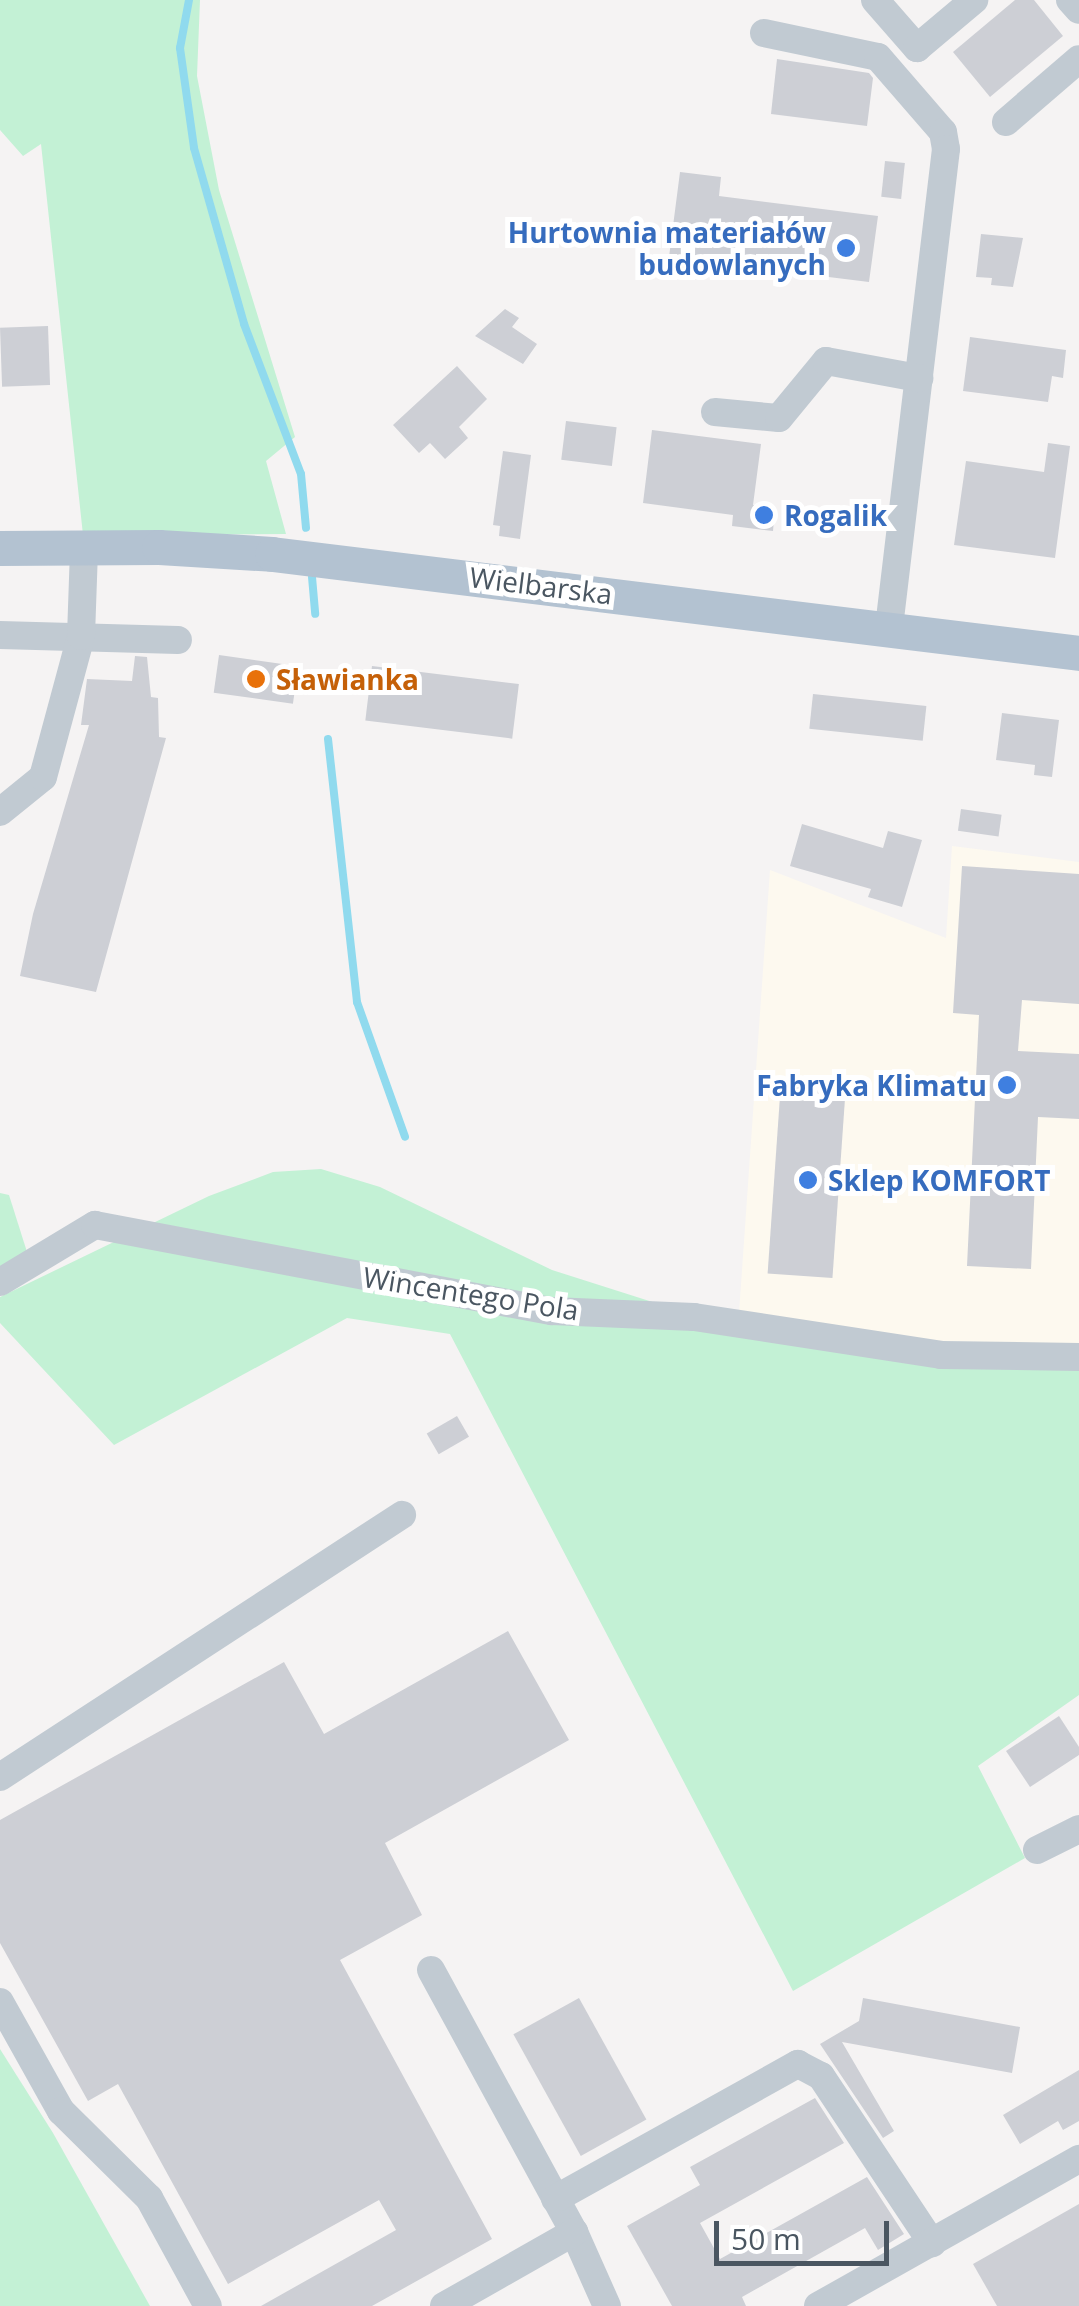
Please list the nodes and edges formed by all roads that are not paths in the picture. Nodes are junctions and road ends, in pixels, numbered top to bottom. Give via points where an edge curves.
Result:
1 (875, 0) edge
2 (974, 0) edge
3 (1070, 0) edge
4 (1079, 10) edge
5 (764, 32) dead end
6 (1079, 59) edge
7 (1006, 122) dead end
8 (919, 378) junction
9 (715, 412) dead end
10 (0, 548) edge
11 (84, 548) junction
12 (890, 629) junction
13 (0, 635) edge
14 (81, 636) junction
15 (178, 640) dead end
16 (1079, 653) edge
17 (0, 812) edge
18 (0, 1282) edge
19 (1079, 1357) edge
20 (402, 1514) dead end
21 (0, 1777) edge
22 (1079, 1829) edge
23 (1037, 1850) dead end
24 (431, 1970) dead end
25 (0, 2002) edge
26 (1079, 2159) edge
27 (555, 2199) junction
28 (574, 2232) junction
29 (932, 2243) junction
30 (208, 2306) edge
31 (444, 2306) edge
32 (607, 2306) edge
33 (818, 2306) edge

1 - 2 street via 917,48
3 - 4 street
5 - 8 street via 878,57 943,132
6 - 7 street
8 - 9 street via 826,362 779,418
8 - 12 street
10 - 11 main road, Wielbarska
11 - 12 main road, Wielbarska via 194,549 395,566
11 - 14 street
12 - 16 main road, Wielbarska
13 - 14 street
14 - 15 street
14 - 17 street via 44,778
18 - 19 street, Wincentego Pola via 95,1226 552,1312 694,1317 941,1355
20 - 21 street
22 - 23 street
24 - 27 street
25 - 30 street via 61,2110 149,2198
26 - 29 street
27 - 28 street
27 - 29 street via 798,2064 822,2076
28 - 31 street
28 - 32 street
29 - 33 street

